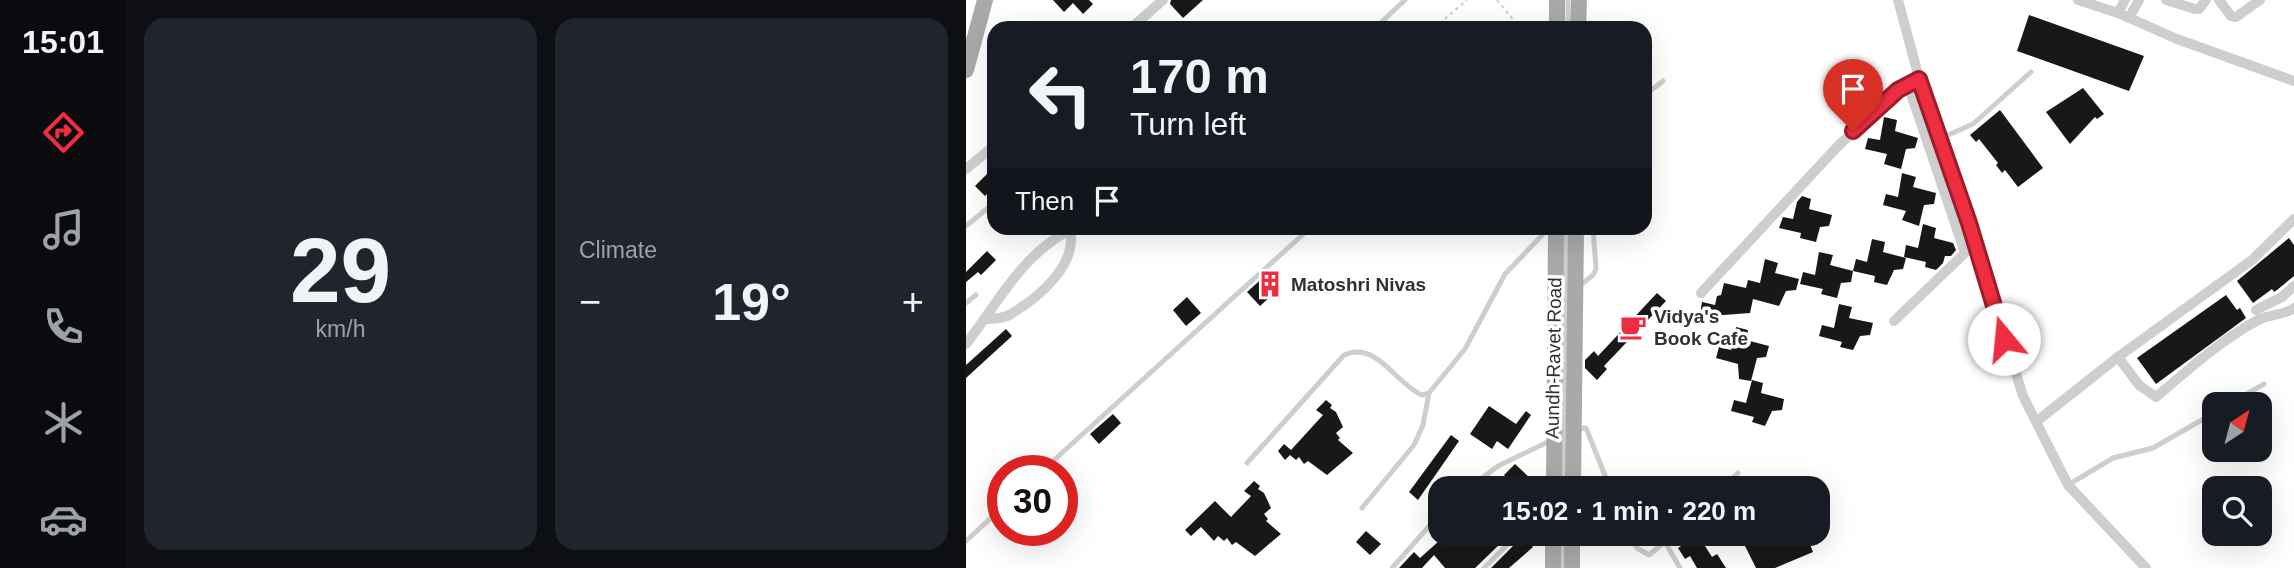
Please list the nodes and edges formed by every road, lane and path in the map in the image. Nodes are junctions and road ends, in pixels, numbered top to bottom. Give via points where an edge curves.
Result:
1 (985, 0) edge
2 (1163, 0) edge
3 (1405, 0) edge
4 (1467, 0) edge
5 (1497, 0) edge
6 (1557, 0) edge
7 (1568, 0) edge
8 (1579, 0) edge
9 (1898, 0) edge
10 (2078, 0) edge
11 (2125, 0) edge
12 (2139, 0) edge
13 (2166, 0) edge
14 (2206, 0) edge
15 (2218, 0) edge
16 (2260, 0) edge
17 (2124, 15) junction
18 (1138, 21) edge
19 (1382, 21) edge
20 (1442, 21) edge
21 (1514, 21) edge
22 (1557, 21) edge
23 (1568, 21) edge
24 (1578, 21) edge
25 (966, 70) edge
26 (2031, 72) dead end
27 (1919, 79) junction
28 (1663, 81) dead end
29 (2294, 81) edge
30 (1908, 85) junction
31 (1652, 90) edge
32 (1939, 139) junction
33 (987, 152) edge
34 (966, 169) edge
35 (987, 209) edge
36 (2294, 219) edge
37 (966, 226) edge
38 (1060, 235) edge
39 (1071, 235) edge
40 (1302, 235) edge
41 (1542, 235) edge
42 (1556, 235) edge
43 (1566, 235) edge
44 (1576, 235) edge
45 (1593, 235) edge
46 (2294, 286) edge
47 (1575, 289) junction
48 (1701, 293) dead end
49 (976, 295) dead end
50 (966, 303) edge
51 (2294, 308) edge
52 (2256, 310) dead end
53 (984, 319) junction
54 (1894, 321) dead end
55 (966, 344) edge
56 (2118, 357) junction
57 (2264, 384) dead end
58 (2250, 392) edge
59 (1429, 393) junction
60 (2202, 420) edge
61 (2037, 421) junction
62 (1564, 434) junction
63 (1060, 455) edge
64 (1247, 463) dead end
65 (1738, 473) dead end
66 (1485, 476) edge
67 (1555, 476) edge
68 (1563, 476) edge
69 (1571, 476) edge
70 (1605, 476) edge
71 (1735, 476) edge
72 (2068, 485) junction
73 (1362, 508) dead end
74 (987, 522) edge
75 (1428, 528) edge
76 (966, 541) edge
77 (1506, 546) edge
78 (1553, 546) edge
79 (1563, 546) edge
80 (1572, 546) edge
81 (1637, 546) edge
82 (1660, 546) edge
83 (1667, 546) edge
84 (1392, 568) edge
85 (1484, 568) edge
86 (1553, 568) edge
87 (1563, 568) edge
88 (1572, 568) edge
89 (1680, 568) edge
90 (2146, 568) edge

1 - 25 main road
2 - 18 street
3 - 19 lane
4 - 20 path
5 - 21 path
6 - 22 main road
7 - 23 lane
8 - 24 main road
9 - 27 street
10 - 17 street
11 - 17 street
12 - 17 street
13 - 14 street via 2195,9
15 - 16 street via 2236,18
17 - 29 street
26 - 32 lane via 1973,124
27 - 30 street
27 - 32 street
28 - 31 lane
30 - 48 street via 1839,145
30 - 54 street via 1965,253
32 - 61 street via 2010,360
33 - 34 street
35 - 37 lane
36 - 56 street via 2252,260
38 - 53 street via 1030,260
39 - 53 street via 1070,257 1060,272 1009,316
40 - 63 lane
41 - 59 lane via 1505,274 1465,349
42 - 62 main road, Aundh-Ravet Road
43 - 62 lane
44 - 47 main road, Aundh-Ravet Road
45 - 47 lane via 1595,269
46 - 52 street
47 - 62 main road, Aundh-Ravet Road
49 - 50 lane
51 - 56 street via 2260,318 2156,397
53 - 55 street
56 - 61 street
57 - 58 lane
59 - 64 lane via 1412,391 1376,358 1353,351 1344,355
59 - 73 lane via 1423,425 1413,445
60 - 72 lane via 2153,448 2113,458
61 - 72 street
62 - 66 lane
62 - 67 main road, Aundh-Ravet Road
62 - 68 lane
62 - 69 main road, Aundh-Ravet Road
62 - 70 lane via 1586,428
65 - 71 lane
72 - 90 street
74 - 76 lane
75 - 84 lane
77 - 85 lane
78 - 86 main road
79 - 87 lane
80 - 88 main road
81 - 82 lane via 1649,555
83 - 89 lane

